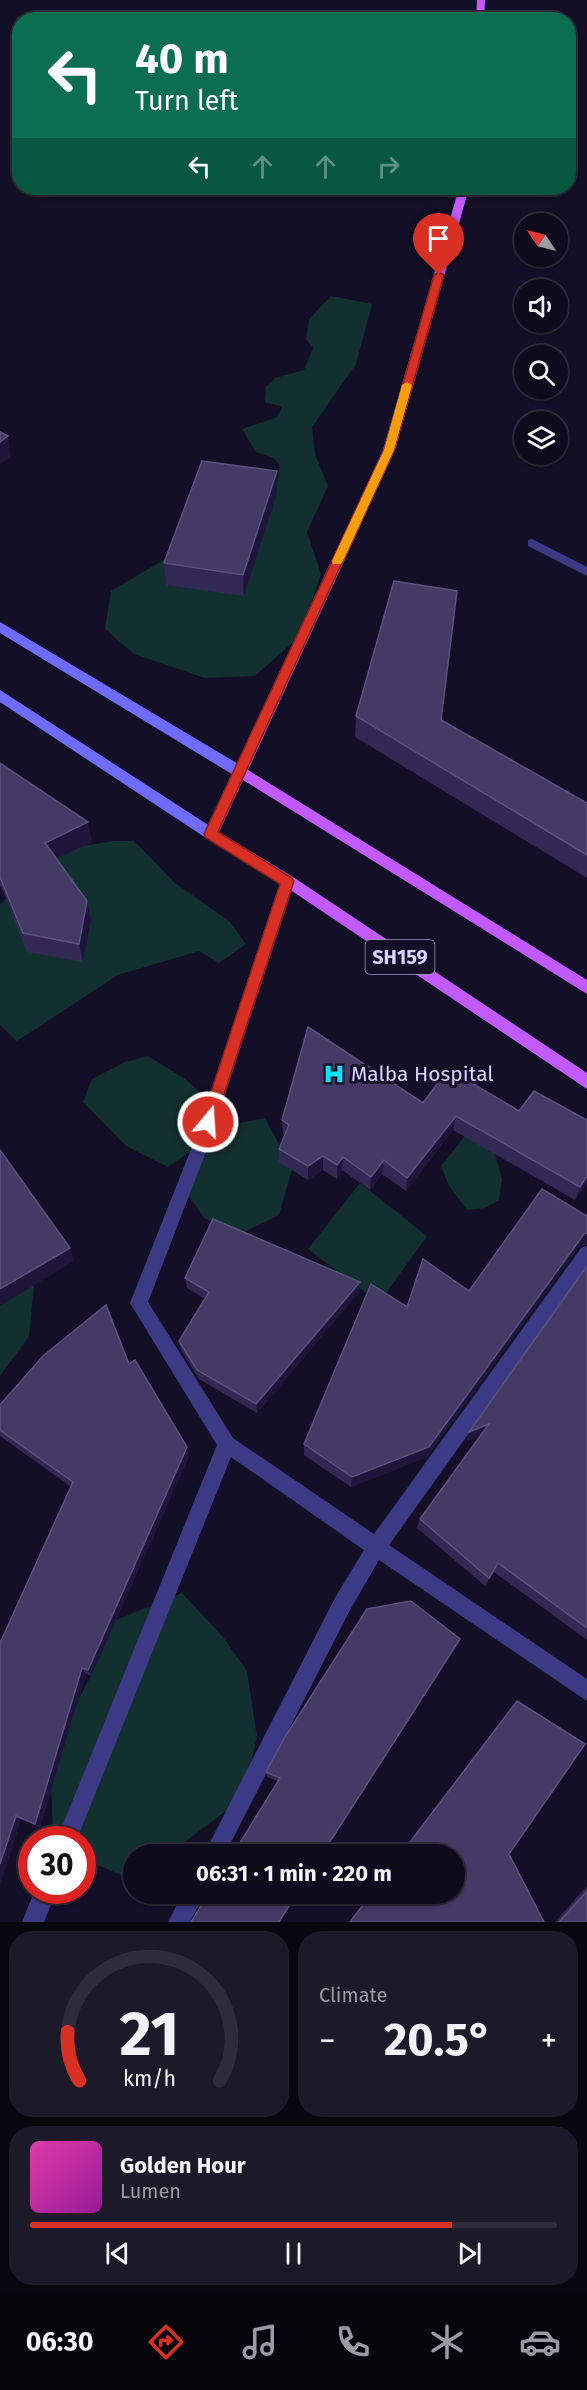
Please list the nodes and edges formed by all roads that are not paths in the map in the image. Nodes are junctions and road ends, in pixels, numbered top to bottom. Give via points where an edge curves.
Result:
1 (462, 195) edge
2 (532, 543) dead end
3 (587, 572) edge
4 (0, 627) edge
5 (0, 695) edge
6 (240, 772) junction
7 (211, 834) junction
8 (288, 881) junction
9 (587, 988) edge
10 (587, 1082) edge
11 (587, 1254) edge
12 (227, 1444) junction
13 (376, 1547) junction
14 (587, 1691) edge
15 (72, 1826) edge
16 (219, 1844) edge
17 (40, 1904) edge
18 (188, 1904) edge
19 (33, 1922) edge
20 (179, 1922) edge

1 - 6 main road via 389,450
2 - 3 street
4 - 6 main road
5 - 7 main road
6 - 7 main road
6 - 9 main road
7 - 8 main road, SH159
8 - 10 main road, SH159
8 - 12 street via 201,1144 139,1303
11 - 13 street
12 - 13 street
12 - 15 street
13 - 14 street
13 - 16 street via 343,1603
17 - 19 street
18 - 20 street

